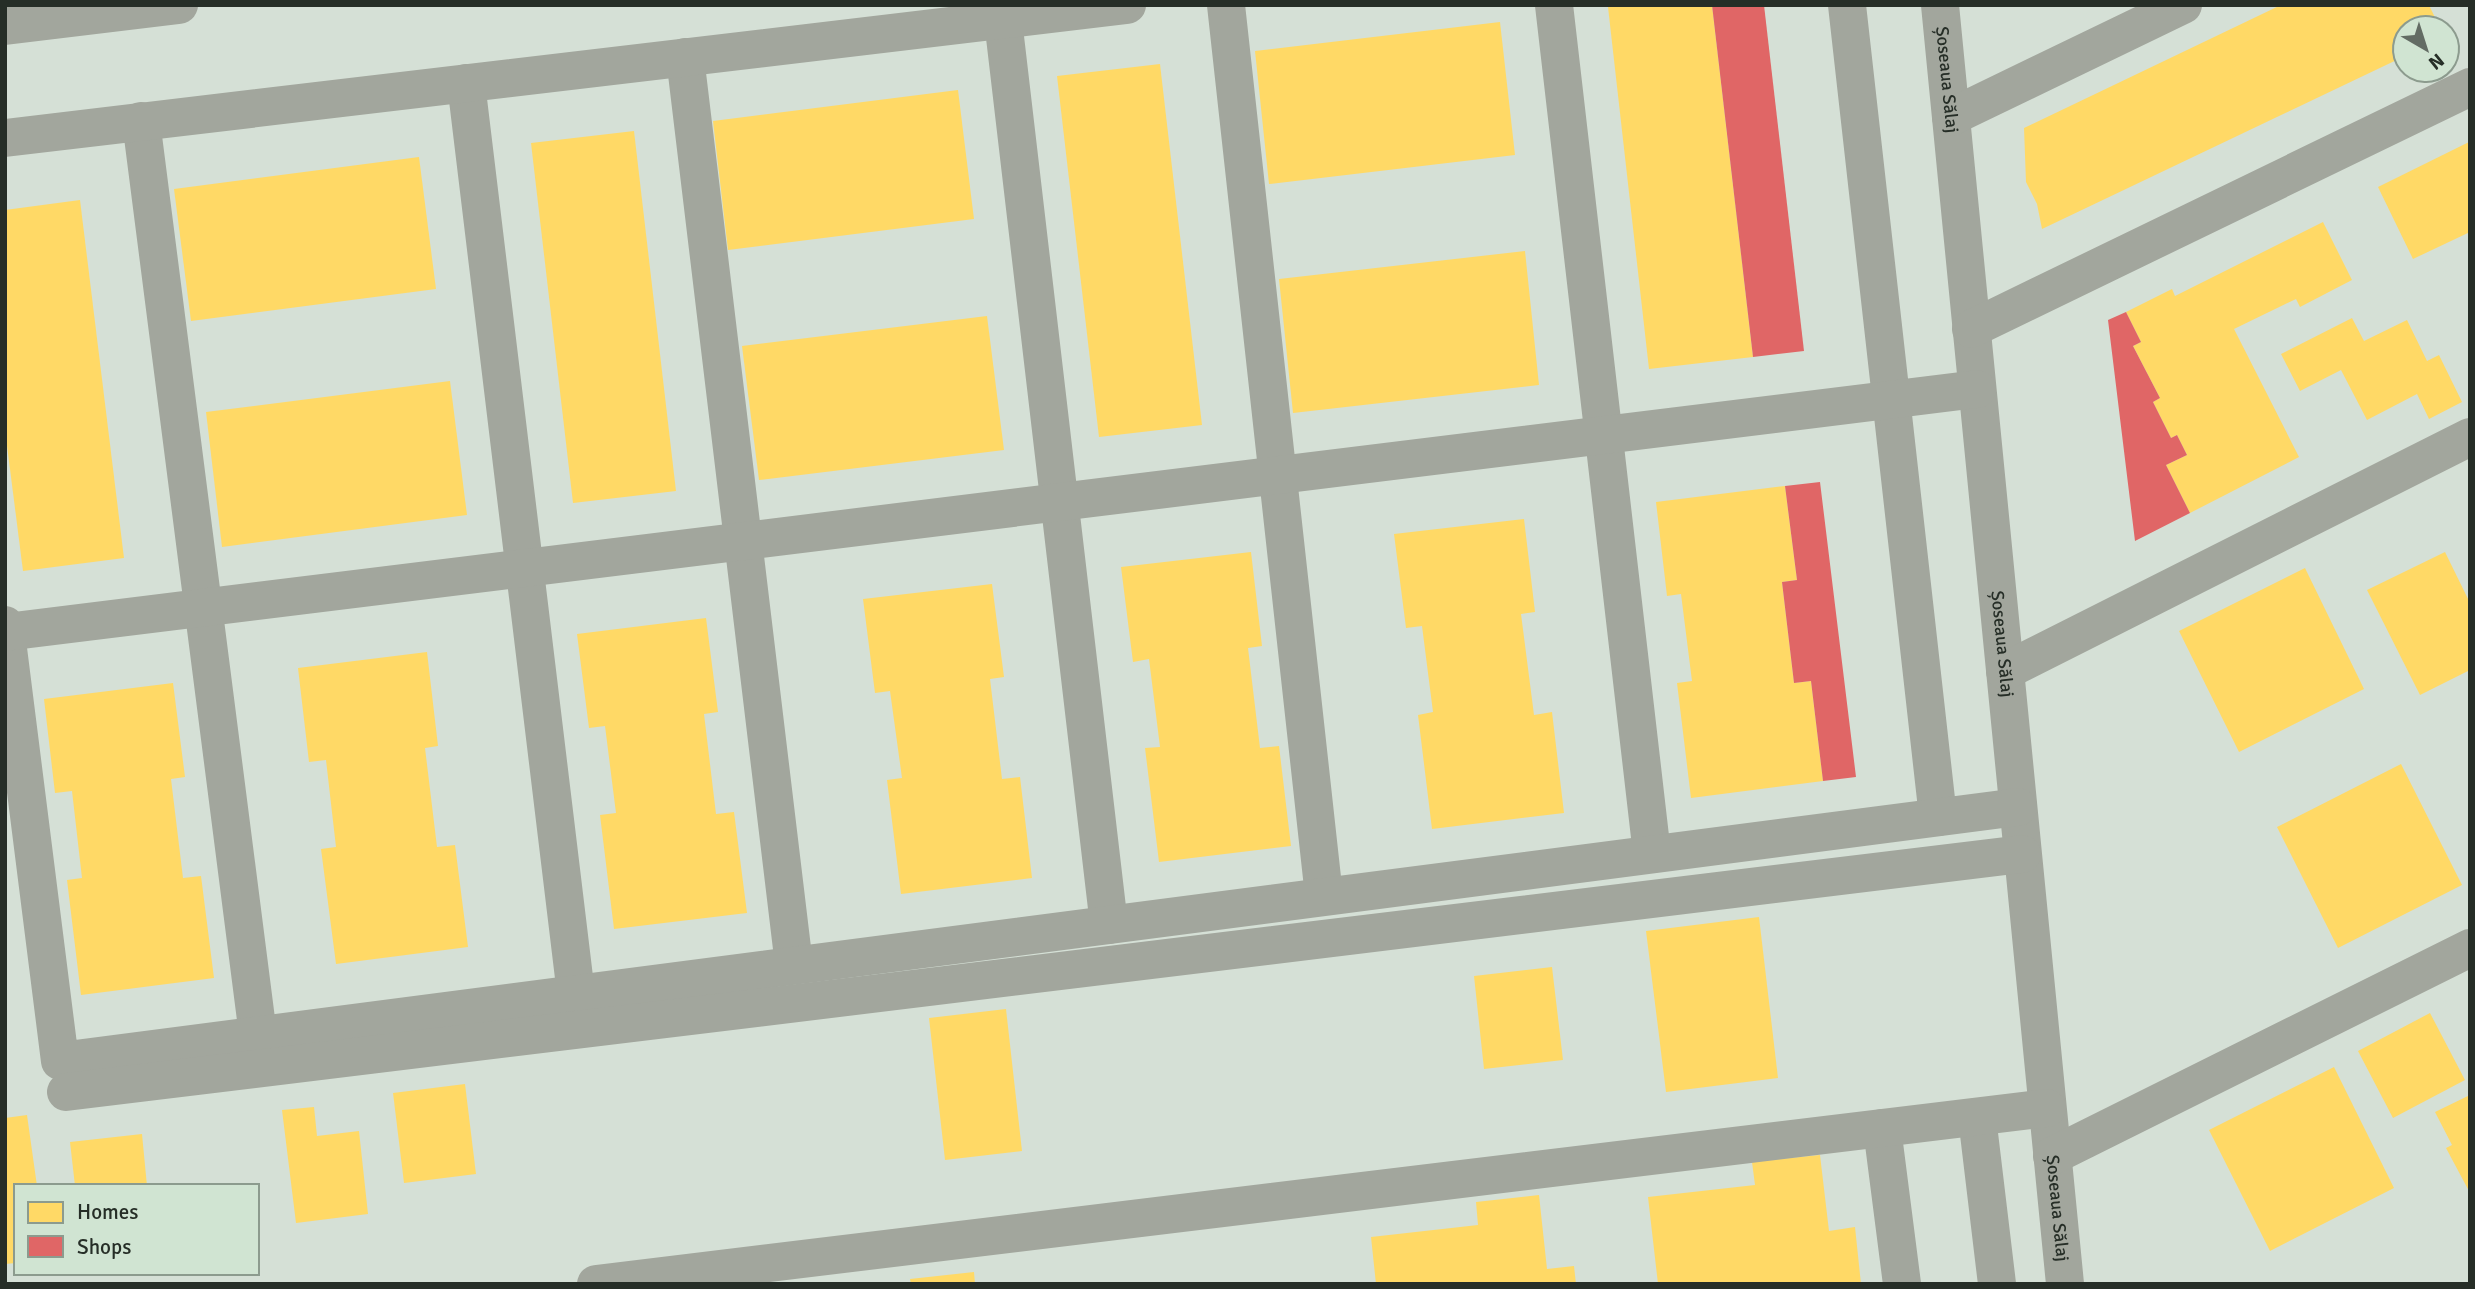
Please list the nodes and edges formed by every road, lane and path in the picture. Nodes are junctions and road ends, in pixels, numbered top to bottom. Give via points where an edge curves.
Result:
1 (179, 5) edge
2 (1127, 5) edge
3 (1226, 5) edge
4 (1554, 5) edge
5 (1847, 5) edge
6 (1940, 5) edge
7 (2183, 5) edge
8 (126, 8) edge
9 (1003, 20) junction
10 (5, 26) edge
11 (684, 57) junction
12 (466, 83) junction
13 (2470, 87) edge
14 (1951, 117) junction
15 (141, 121) junction
16 (5, 138) edge
17 (1972, 329) junction
18 (1977, 388) junction
19 (1891, 399) junction
20 (1603, 435) junction
21 (2470, 436) edge
22 (1277, 475) junction
23 (1059, 502) junction
24 (743, 541) junction
25 (524, 568) junction
26 (203, 607) junction
27 (5, 625) edge
28 (6, 632) edge
29 (2005, 671) junction
30 (2018, 807) junction
31 (1938, 817) junction
32 (1652, 854) junction
33 (2022, 854) junction
34 (1324, 896) junction
35 (1109, 925) junction
36 (2470, 948) edge
37 (794, 965) junction
38 (576, 994) junction
39 (258, 1035) junction
40 (66, 1092) dead end
41 (2047, 1108) junction
42 (1977, 1117) junction
43 (1882, 1128) junction
44 (2052, 1156) junction
45 (697, 1278) edge
46 (596, 1284) edge
47 (1902, 1284) edge
48 (1997, 1284) edge
49 (2065, 1284) edge

1 - 8 street
2 - 9 street
3 - 22 street
4 - 20 street
5 - 19 street
6 - 14 street, Șoseaua Sălaj
7 - 14 street
8 - 10 street
9 - 11 street
9 - 23 street
11 - 12 street
11 - 24 street
12 - 15 street
12 - 25 street
13 - 17 street
14 - 17 street, Șoseaua Sălaj
15 - 16 street
15 - 26 street
17 - 18 street, Șoseaua Sălaj
18 - 19 street
18 - 29 street, Șoseaua Sălaj
19 - 20 street
19 - 31 street
20 - 22 street
20 - 32 street
21 - 29 street
22 - 23 street
22 - 34 street
23 - 24 street
23 - 35 street
24 - 25 street
24 - 37 street
25 - 26 street
25 - 38 street
26 - 28 street
26 - 39 street
27 - 28 street
28 - 39 street via 60,1061
29 - 30 street, Șoseaua Sălaj
30 - 31 street
30 - 33 street, Șoseaua Sălaj
31 - 32 street
32 - 34 street
33 - 40 street
33 - 41 street, Șoseaua Sălaj
34 - 35 street
35 - 37 street
36 - 44 street
37 - 38 street
38 - 39 street
41 - 42 street
41 - 44 street, Șoseaua Sălaj
42 - 43 street
42 - 48 street
43 - 45 street
43 - 47 street
44 - 49 street, Șoseaua Sălaj
45 - 46 street

